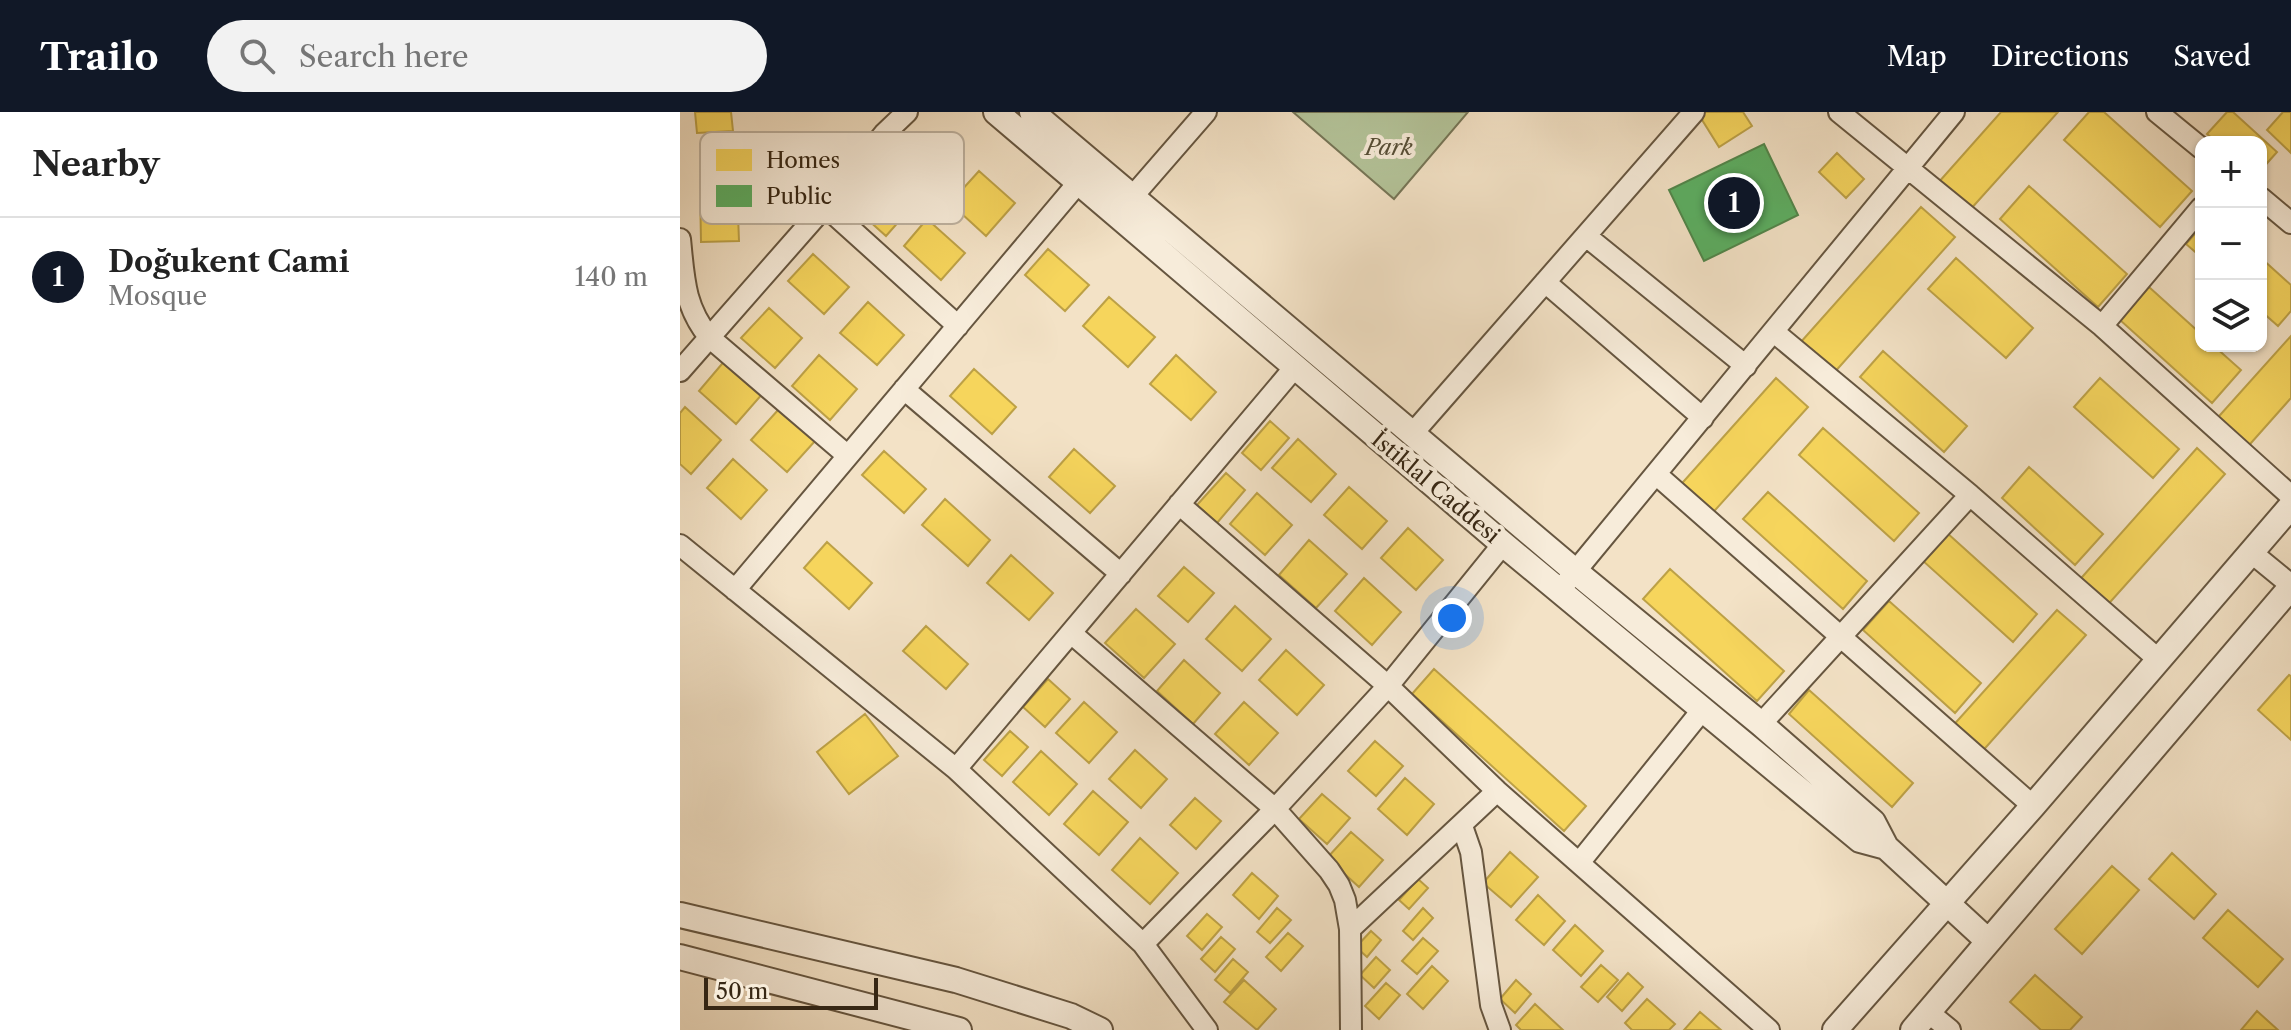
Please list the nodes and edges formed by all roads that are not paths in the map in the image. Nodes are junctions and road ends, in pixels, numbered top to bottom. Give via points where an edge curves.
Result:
1 (907, 112) edge
2 (996, 112) edge
3 (1032, 112) edge
4 (1206, 112) edge
5 (1694, 112) edge
6 (1839, 112) edge
7 (1954, 112) edge
8 (2169, 116) edge
9 (886, 132) edge
10 (2195, 142) edge
11 (1907, 167) junction
12 (1078, 183) junction
13 (1133, 196) junction
14 (2267, 202) edge
15 (2195, 215) edge
16 (2288, 215) edge
17 (809, 224) edge
18 (845, 224) edge
19 (1586, 236) junction
20 (680, 239) edge
21 (1545, 282) junction
22 (958, 326) junction
23 (2102, 326) junction
24 (1774, 332) junction
25 (709, 337) junction
26 (1746, 366) junction
27 (1295, 367) junction
28 (680, 371) edge
29 (904, 389) junction
30 (1703, 418) junction
31 (1413, 433) junction
32 (848, 456) junction
33 (1657, 475) junction
34 (1970, 495) junction
35 (2291, 496) edge
36 (1179, 504) junction
37 (2291, 506) edge
38 (1503, 544) junction
39 (680, 545) edge
40 (2252, 553) junction
41 (1576, 572) junction
42 (1121, 574) junction
43 (2291, 586) edge
44 (735, 590) junction
45 (1560, 590) junction
46 (1071, 633) junction
47 (1839, 637) junction
48 (2159, 660) junction
49 (1388, 686) junction
50 (1703, 709) junction
51 (1761, 724) junction
52 (956, 769) junction
53 (1497, 791) junction
54 (2033, 806) junction
55 (1275, 809) junction
56 (1462, 826) junction
57 (1886, 847) junction
58 (1579, 863) junction
59 (1948, 904) junction
60 (680, 915) edge
61 (1350, 929) junction
62 (1988, 941) junction
63 (1143, 944) junction
64 (680, 957) edge
65 (1920, 1021) edge
66 (959, 1030) edge
67 (1100, 1030) edge
68 (1207, 1030) edge
69 (1351, 1030) edge
70 (1500, 1030) edge
71 (1769, 1030) edge
72 (1835, 1030) edge
73 (1950, 1030) edge

1 - 9 street
2 - 12 street, İstiklal Caddesi
3 - 13 street, İstiklal Caddesi
4 - 13 street
5 - 19 street
6 - 11 street
7 - 11 street
8 - 10 street
11 - 23 street
11 - 24 street
12 - 22 street
12 - 27 street, İstiklal Caddesi
13 - 31 street, İstiklal Caddesi
14 - 16 street
15 - 23 street
17 - 25 street
18 - 22 street
19 - 21 street
19 - 26 street
20 - 25 street via 689,303
21 - 30 street
21 - 31 street
22 - 29 street
23 - 35 street
24 - 26 street
24 - 34 street
25 - 28 street
25 - 32 street
26 - 30 street
27 - 36 street
27 - 38 street, İstiklal Caddesi
29 - 32 street
29 - 42 street
30 - 33 street
31 - 41 street, İstiklal Caddesi
32 - 44 street
33 - 41 street
33 - 47 street
34 - 47 street
34 - 48 street
36 - 42 street
36 - 49 street
37 - 40 street
38 - 45 street, İstiklal Caddesi
38 - 49 street
39 - 44 street
40 - 43 street
40 - 48 street
41 - 45 street
41 - 51 street, İstiklal Caddesi
42 - 46 street
43 - 62 street
44 - 52 street
45 - 50 street, İstiklal Caddesi
46 - 52 street
46 - 55 street
47 - 51 street
47 - 54 street
48 - 54 street
49 - 53 street
49 - 55 street
50 - 57 street, İstiklal Caddesi via 1860,840
50 - 58 street
51 - 57 street, İstiklal Caddesi via 1873,822
52 - 63 street
53 - 56 street
53 - 58 street
54 - 59 street
55 - 61 street via 1339,885
55 - 63 street
56 - 61 street
56 - 70 street via 1471,852 1491,1005
57 - 59 street, İstiklal Caddesi
58 - 71 street
59 - 62 street, İstiklal Caddesi
59 - 72 street
60 - 67 street via 956,980
61 - 69 street
62 - 65 street
63 - 68 street
64 - 66 street
65 - 73 street

